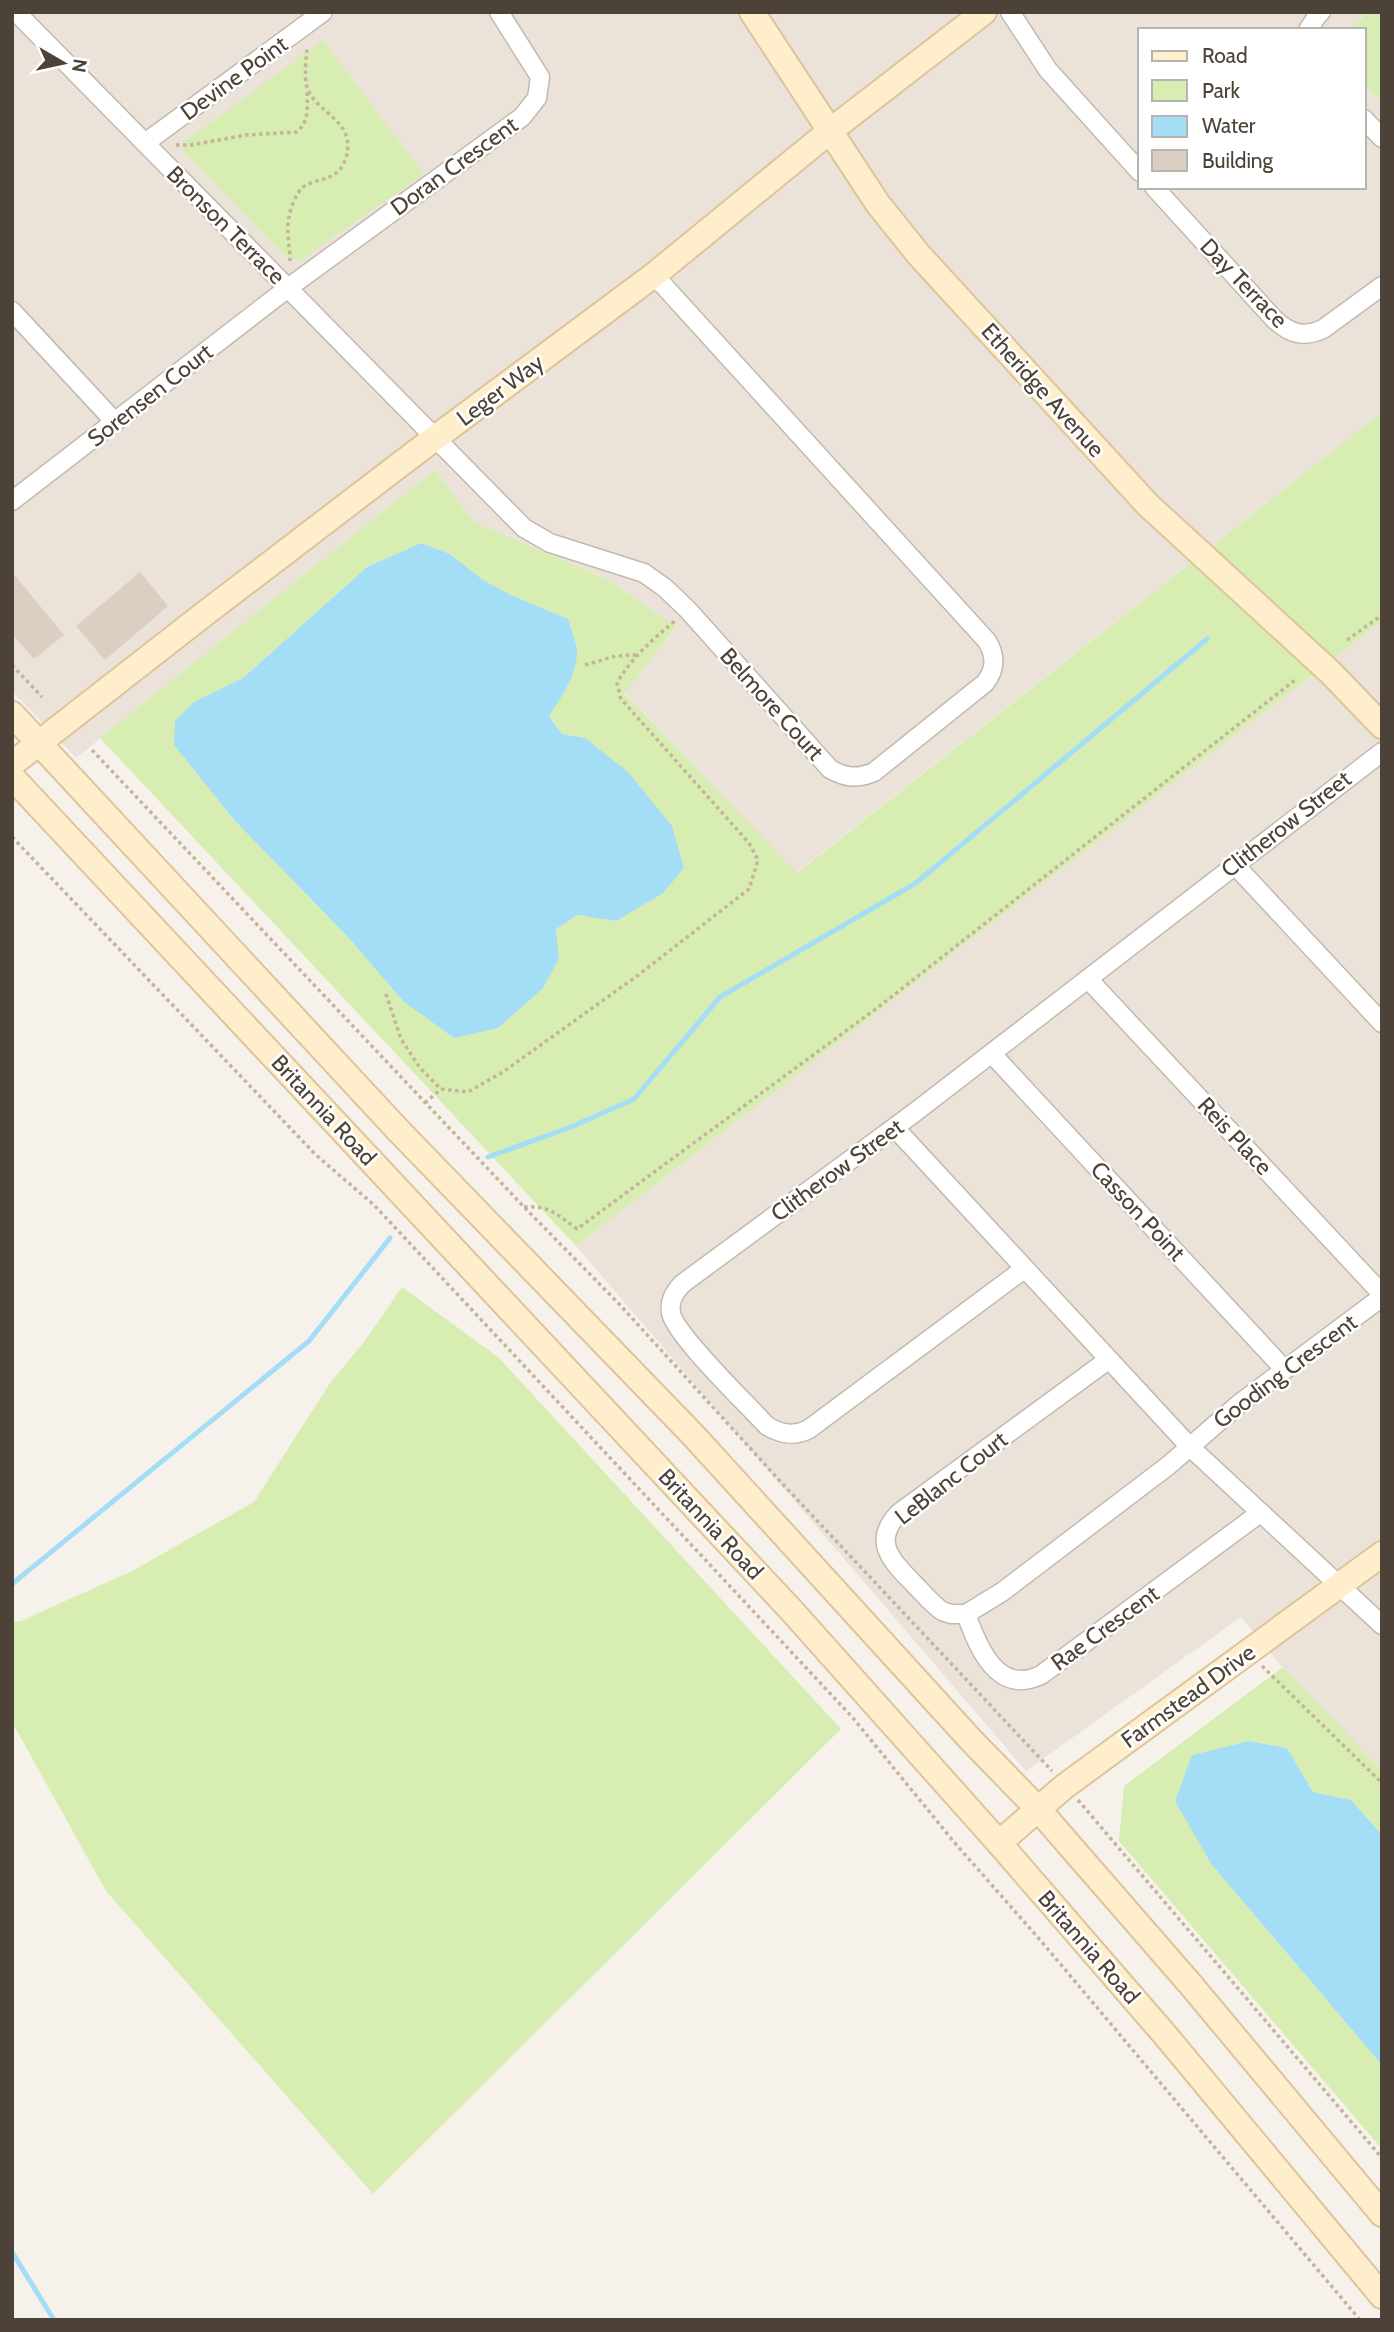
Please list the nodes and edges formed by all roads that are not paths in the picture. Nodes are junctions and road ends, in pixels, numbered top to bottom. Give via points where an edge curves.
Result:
1 (16, 12) edge
2 (323, 12) edge
3 (499, 12) edge
4 (751, 12) edge
5 (984, 12) edge
6 (1010, 12) edge
7 (1321, 12) edge
8 (1309, 28) edge
9 (1366, 121) edge
10 (830, 131) junction
11 (1382, 138) edge
12 (145, 144) junction
13 (1138, 170) edge
14 (1156, 189) edge
15 (654, 275) junction
16 (1382, 286) edge
17 (288, 288) junction
18 (12, 311) edge
19 (115, 422) junction
20 (435, 437) junction
21 (12, 501) edge
22 (12, 714) edge
23 (1382, 726) edge
24 (40, 743) junction
25 (1382, 752) edge
26 (12, 764) edge
27 (12, 777) edge
28 (1234, 864) junction
29 (1088, 979) junction
30 (1382, 1023) edge
31 (992, 1054) junction
32 (895, 1128) junction
33 (1024, 1269) junction
34 (1382, 1296) edge
35 (1108, 1360) junction
36 (1284, 1369) junction
37 (1190, 1447) junction
38 (1260, 1513) junction
39 (1382, 1554) edge
40 (1339, 1586) junction
41 (966, 1614) junction
42 (1382, 1625) edge
43 (1038, 1809) junction
44 (999, 1843) junction
45 (1382, 2214) edge
46 (1382, 2296) edge

1 - 12 street, Bronson Terrace
2 - 12 street, Devine Point
3 - 17 street, Doran Crescent via 540,77 537,98 522,117
4 - 10 main road, Etheridge Avenue
5 - 10 main road, Leger Way
6 - 13 street via 1048,70
7 - 8 street
9 - 11 street
10 - 15 main road, Leger Way
10 - 23 main road, Etheridge Avenue via 878,204 919,255 1148,505 1331,673
12 - 17 street, Bronson Terrace
14 - 16 street, Day Terrace via 1289,331 1312,334 1323,329
15 - 20 main road, Leger Way
15 - 20 street, Belmore Court via 992,649 995,662 985,683 874,772 852,778 830,769 665,588 644,573 550,543 524,528
17 - 19 street, Sorensen Court
17 - 20 street, Bronson Terrace
18 - 19 street
19 - 21 street, Sorensen Court
20 - 24 main road, Leger Way
22 - 24 main road, Britannia Road
24 - 26 main road, Leger Way
24 - 43 main road, Britannia Road
25 - 28 street, Clitherow Street
27 - 44 main road, Britannia Road via 792,1611
28 - 29 street, Clitherow Street
28 - 30 street
29 - 31 street, Clitherow Street
29 - 34 street, Reis Place
31 - 32 street, Clitherow Street
31 - 36 street, Casson Point
32 - 33 street
32 - 33 street, Clitherow Street via 682,1284 674,1293 671,1311 688,1340 767,1426 795,1434 809,1429
33 - 35 street
34 - 36 street, Gooding Crescent
35 - 37 street
35 - 41 street, LeBlanc Court via 891,1522 886,1547 891,1560 934,1605 951,1614
36 - 37 street, Gooding Crescent
37 - 38 street
37 - 41 street via 1002,1592
38 - 40 street
38 - 41 street, Rae Crescent via 1028,1681 1005,1677 981,1652
39 - 40 main road, Farmstead Drive
40 - 42 street
40 - 43 main road, Farmstead Drive
43 - 44 main road, Farmstead Drive
43 - 45 main road, Britannia Road
44 - 46 main road, Britannia Road

